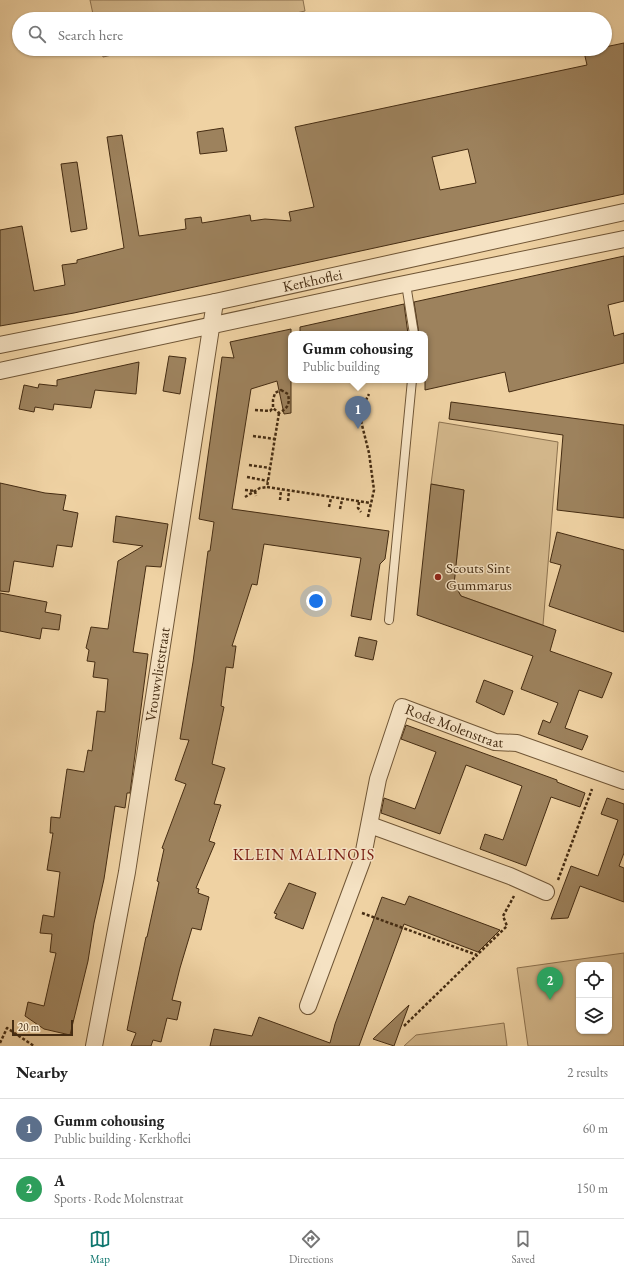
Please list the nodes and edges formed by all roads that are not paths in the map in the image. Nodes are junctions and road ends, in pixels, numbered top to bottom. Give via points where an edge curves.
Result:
1 (624, 212) edge
2 (624, 239) edge
3 (406, 284) junction
4 (215, 302) junction
5 (210, 327) junction
6 (414, 331) edge
7 (0, 345) edge
8 (0, 371) edge
9 (412, 383) edge
10 (389, 620) dead end
11 (624, 781) edge
12 (370, 825) junction
13 (546, 892) road end
14 (308, 1006) dead end
15 (94, 1046) edge

1 - 4 street, Kerkhoflei
2 - 3 street, Kerkhoflei
3 - 5 street, Kerkhoflei
3 - 6 lane
4 - 5 street, Vrouwvlietstraat
4 - 7 street, Kerkhoflei
5 - 8 street, Kerkhoflei
5 - 15 street, Vrouwvlietstraat via 127,872
9 - 10 lane
11 - 12 street, Rode Molenstraat via 517,743 494,742 402,707 378,779
12 - 13 street
12 - 14 street, Rode Molenstraat via 362,861

